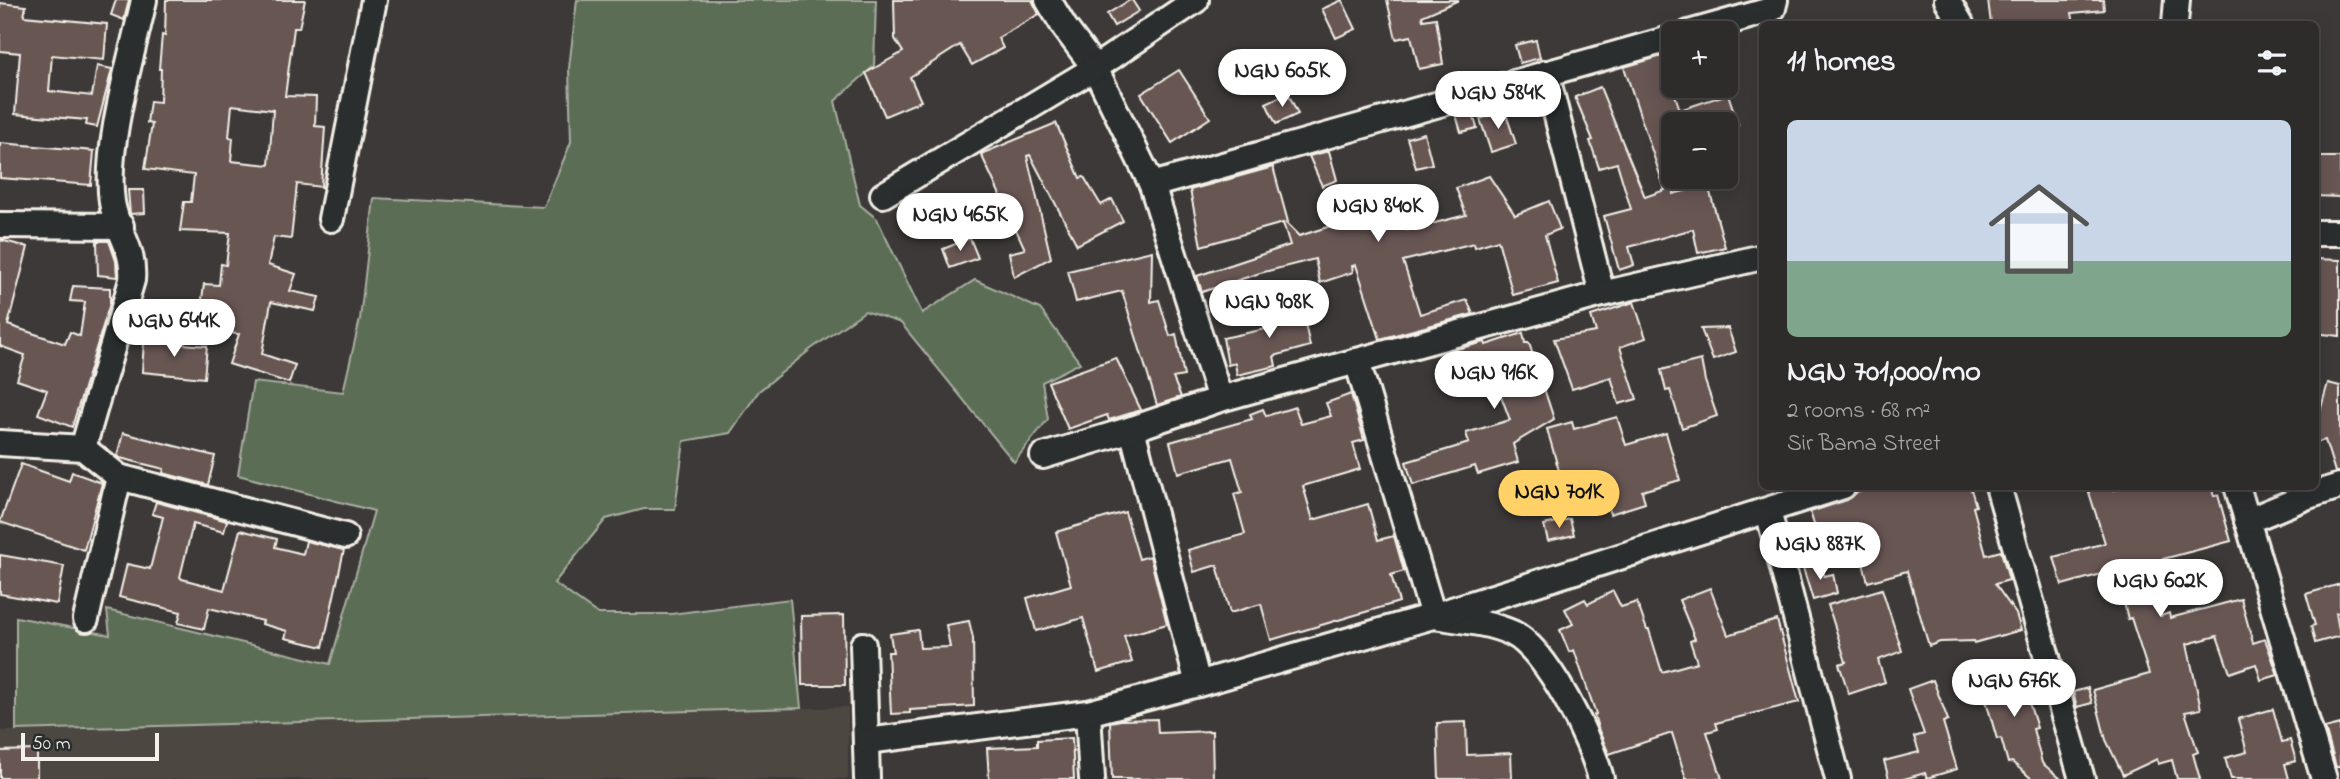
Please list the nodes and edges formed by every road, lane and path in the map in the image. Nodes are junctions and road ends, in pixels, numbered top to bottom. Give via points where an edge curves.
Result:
1 (144, 0) edge
2 (374, 0) edge
3 (1048, 0) edge
4 (1196, 0) edge
5 (1775, 0) edge
6 (1947, 0) edge
7 (2177, 0) edge
8 (1732, 21) edge
9 (1960, 21) edge
10 (2175, 21) edge
11 (1661, 41) edge
12 (1095, 68) junction
13 (1546, 74) junction
14 (1152, 185) junction
15 (883, 195) dead end
16 (331, 219) dead end
17 (0, 225) edge
18 (121, 226) junction
19 (2319, 233) edge
20 (2340, 233) edge
21 (1759, 258) edge
22 (1602, 294) junction
23 (1357, 361) junction
24 (1220, 399) junction
25 (1132, 429) junction
26 (0, 443) edge
27 (83, 448) junction
28 (1043, 456) dead end
29 (119, 477) junction
30 (2340, 486) edge
31 (1831, 490) edge
32 (1999, 490) edge
33 (2238, 490) edge
34 (1768, 511) junction
35 (2247, 521) junction
36 (345, 536) dead end
37 (1433, 616) junction
38 (86, 619) dead end
39 (863, 646) dead end
40 (1198, 684) junction
41 (1088, 713) junction
42 (867, 741) junction
43 (867, 779) edge
44 (1092, 779) edge
45 (1601, 779) edge
46 (1838, 779) edge
47 (2082, 779) edge
48 (2324, 779) edge

1 - 18 street via 114,140 112,204
2 - 16 street
3 - 12 street
4 - 12 street
5 - 8 street via 1767,11
6 - 9 street
7 - 10 street
11 - 13 street
12 - 14 street
12 - 15 street
13 - 14 street
13 - 22 street
14 - 24 street
17 - 18 street
18 - 27 street via 133,264 132,280
19 - 20 street
21 - 22 street
22 - 23 street
23 - 24 street
23 - 37 street
24 - 25 street
25 - 28 street
25 - 40 street
26 - 27 street
27 - 29 street
29 - 36 street
29 - 38 street
30 - 35 street
31 - 34 street
32 - 47 street
33 - 35 street
34 - 37 street
34 - 46 street
35 - 48 street
37 - 40 street
37 - 45 street via 1514,633 1536,650 1573,712
39 - 42 street
40 - 41 street
41 - 42 street
41 - 44 street
42 - 43 street

